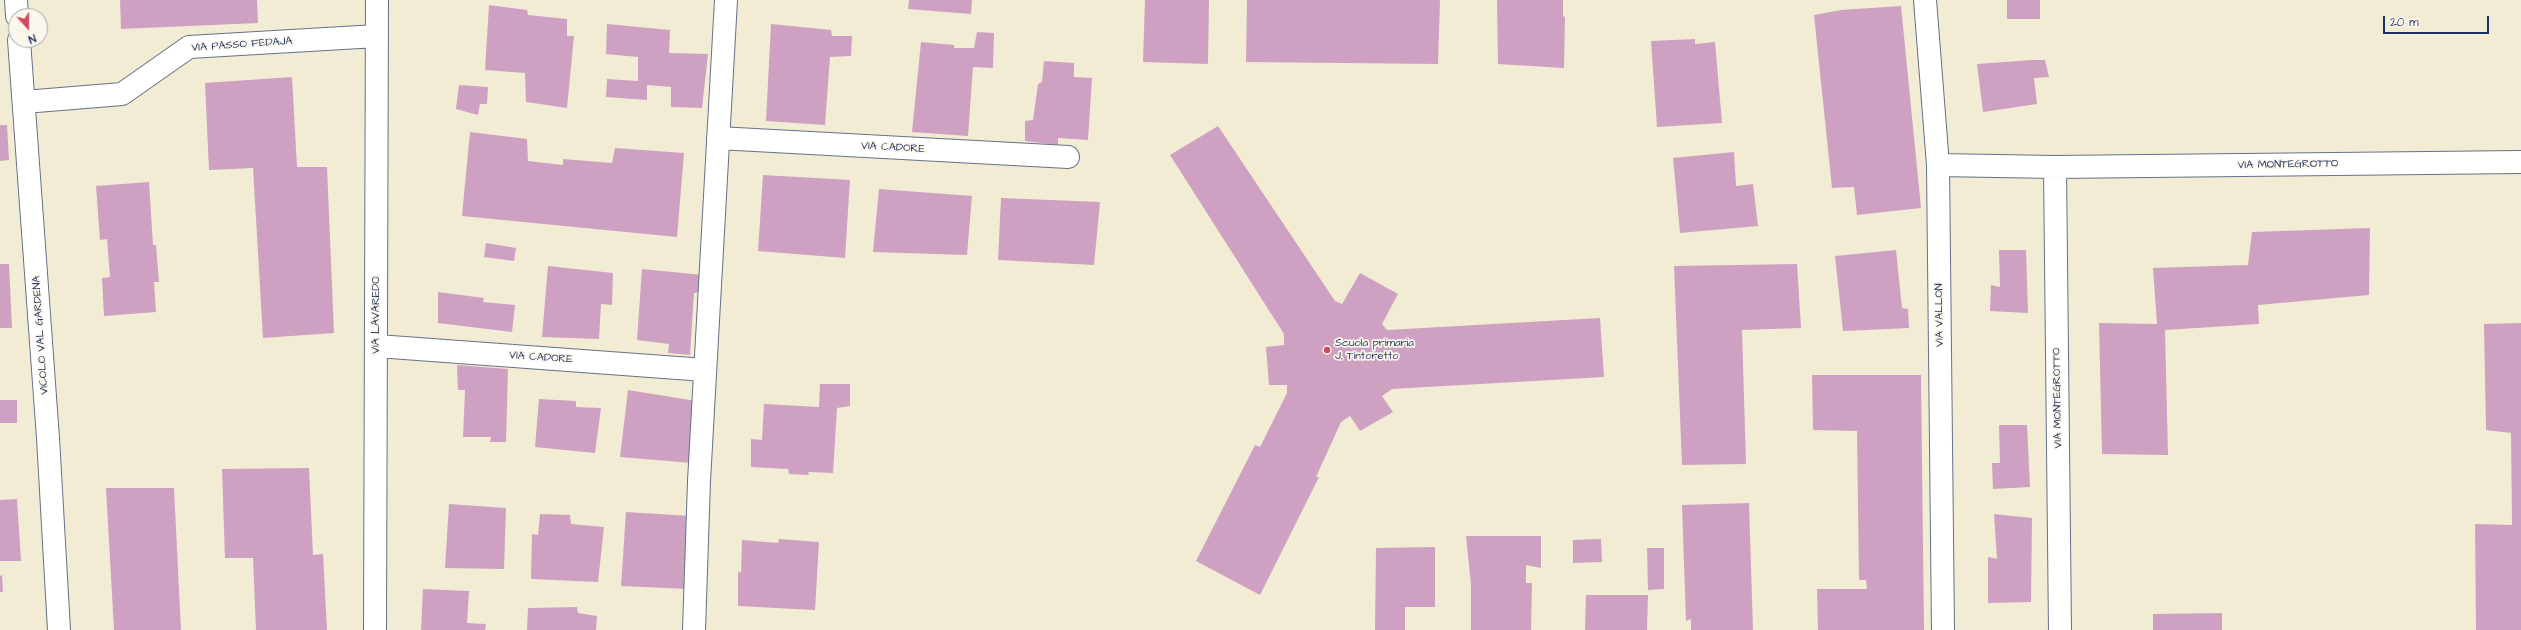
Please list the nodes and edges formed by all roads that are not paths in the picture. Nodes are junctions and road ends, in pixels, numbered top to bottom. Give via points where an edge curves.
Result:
1 (377, 0) edge
2 (726, 0) edge
3 (1925, 0) edge
4 (377, 36) junction
5 (20, 48) edge
6 (24, 102) junction
7 (718, 138) junction
8 (1068, 157) dead end
9 (2521, 162) edge
10 (1938, 165) junction
11 (2055, 167) junction
12 (377, 346) junction
13 (705, 370) junction
14 (59, 630) edge
15 (375, 630) edge
16 (694, 630) edge
17 (1944, 630) edge
18 (2060, 630) edge

1 - 4 street, VIA LAVAREDO
2 - 7 street
3 - 10 street, VIA VALLON
4 - 6 street, VIA PASSO FEDAJA via 189,47 122,94
4 - 12 street, VIA LAVAREDO
5 - 6 street, VICOLO VAL GARDENA
6 - 14 street, VICOLO VAL GARDENA via 48,430
7 - 8 street, VIA CADORE
7 - 13 street
9 - 11 street, VIA MONTEGROTTO
10 - 11 street, VIA MONTEGROTTO
10 - 17 street, VIA VALLON
11 - 18 street, VIA MONTEGROTTO
12 - 13 street, VIA CADORE
12 - 15 street, VIA LAVAREDO
13 - 16 street

